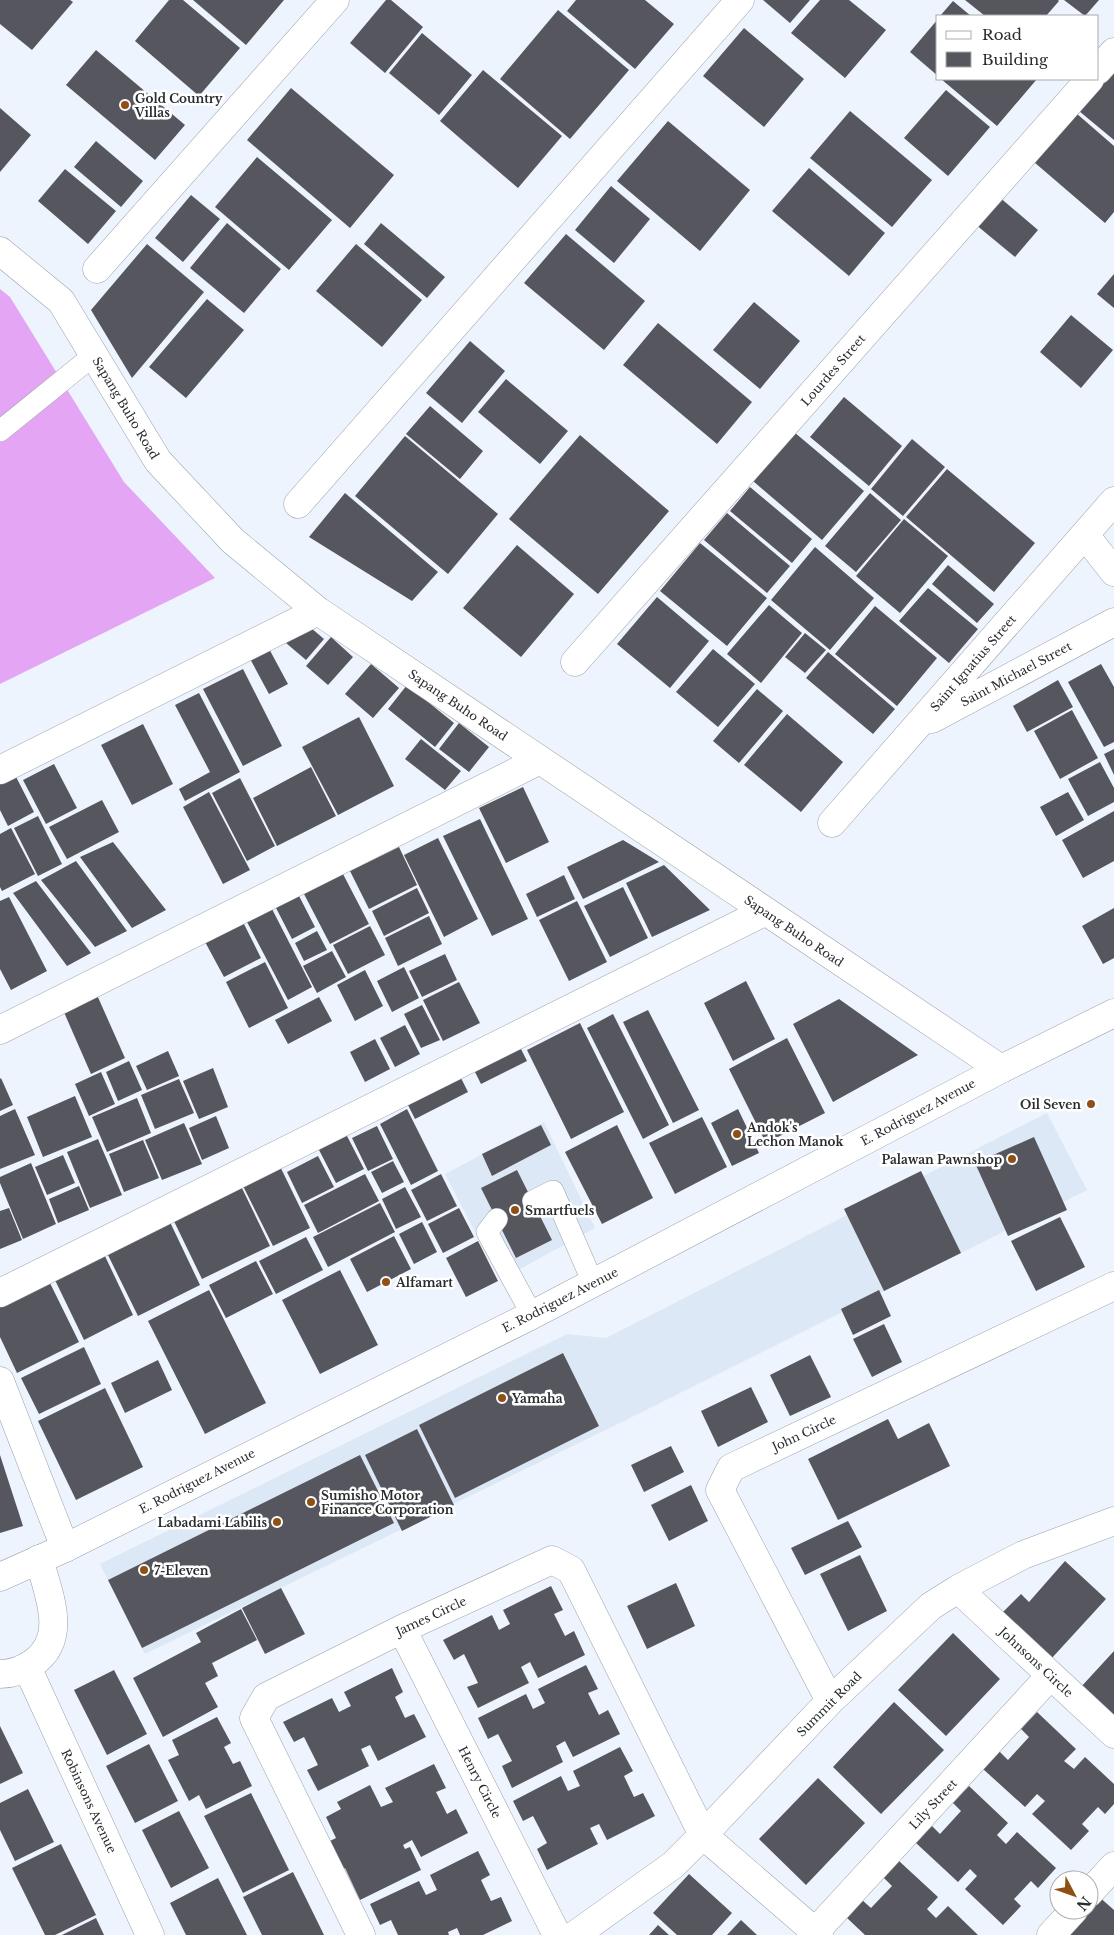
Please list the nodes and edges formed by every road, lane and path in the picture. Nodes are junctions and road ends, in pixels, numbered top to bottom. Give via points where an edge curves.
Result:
1 (335, 0) edge
2 (740, 0) edge
3 (1114, 52) edge
4 (1099, 69) edge
5 (1089, 80) edge
6 (0, 251) edge
7 (97, 269) dead end
8 (94, 355) junction
9 (0, 431) edge
10 (1114, 501) edge
11 (298, 504) dead end
12 (1085, 535) junction
13 (1114, 572) edge
14 (318, 611) junction
15 (1114, 622) edge
16 (575, 662) dead end
17 (918, 727) junction
18 (540, 760) junction
19 (0, 770) edge
20 (832, 823) dead end
21 (764, 912) junction
22 (1114, 1013) edge
23 (0, 1030) edge
24 (1001, 1069) junction
25 (533, 1201) dead end
26 (497, 1219) dead end
27 (593, 1283) junction
28 (1114, 1286) edge
29 (0, 1293) edge
30 (532, 1315) junction
31 (0, 1381) edge
32 (1114, 1522) edge
33 (65, 1548) junction
34 (39, 1559) junction
35 (0, 1577) edge
36 (958, 1589) junction
37 (402, 1629) junction
38 (27, 1667) junction
39 (0, 1674) edge
40 (1050, 1676) junction
41 (830, 1701) junction
42 (1114, 1734) edge
43 (703, 1835) junction
44 (1114, 1866) edge
45 (1099, 1883) edge
46 (1065, 1920) edge
47 (817, 1933) edge
48 (150, 1935) edge
49 (361, 1935) edge
50 (557, 1935) edge
51 (575, 1935) edge
52 (1051, 1935) edge

1 - 7 street
2 - 11 street
3 - 4 street
5 - 16 street, Lourdes Street
6 - 8 street, Sapang Buho Road via 61,301
8 - 9 lane
8 - 14 street, Sapang Buho Road via 158,461 233,541
10 - 12 street, Saint Ignatius Street
12 - 13 street
12 - 17 street, Saint Ignatius Street
14 - 18 street, Sapang Buho Road
14 - 19 street
15 - 17 street, Saint Michael Street
17 - 20 street, Saint Ignatius Street
18 - 21 street, Sapang Buho Road
18 - 23 street
21 - 24 street, Sapang Buho Road
21 - 29 street
22 - 24 street, E. Rodriguez Avenue
24 - 27 street, E. Rodriguez Avenue
25 - 27 lane via 553,1191
26 - 30 lane via 487,1232
27 - 30 street, E. Rodriguez Avenue
28 - 41 street, John Circle via 731,1468 720,1490
30 - 33 street, E. Rodriguez Avenue
31 - 33 street
32 - 36 street, Summit Road via 1023,1555
33 - 34 street, E. Rodriguez Avenue
34 - 35 street, E. Rodriguez Avenue
34 - 38 street via 55,1626 41,1658
36 - 40 street, Johnsons Circle
36 - 41 street, Summit Road via 931,1606
37 - 43 street, James Circle via 552,1560 571,1570
37 - 49 street, James Circle via 266,1697 254,1718
37 - 50 street, Henry Circle
38 - 39 street via 11,1674
38 - 48 street, Robinsons Avenue
40 - 42 street, Johnsons Circle
40 - 47 street, Lily Street
41 - 43 street, Summit Road
43 - 47 street
43 - 51 street, Summit Road via 673,1865
44 - 45 street
46 - 52 street

